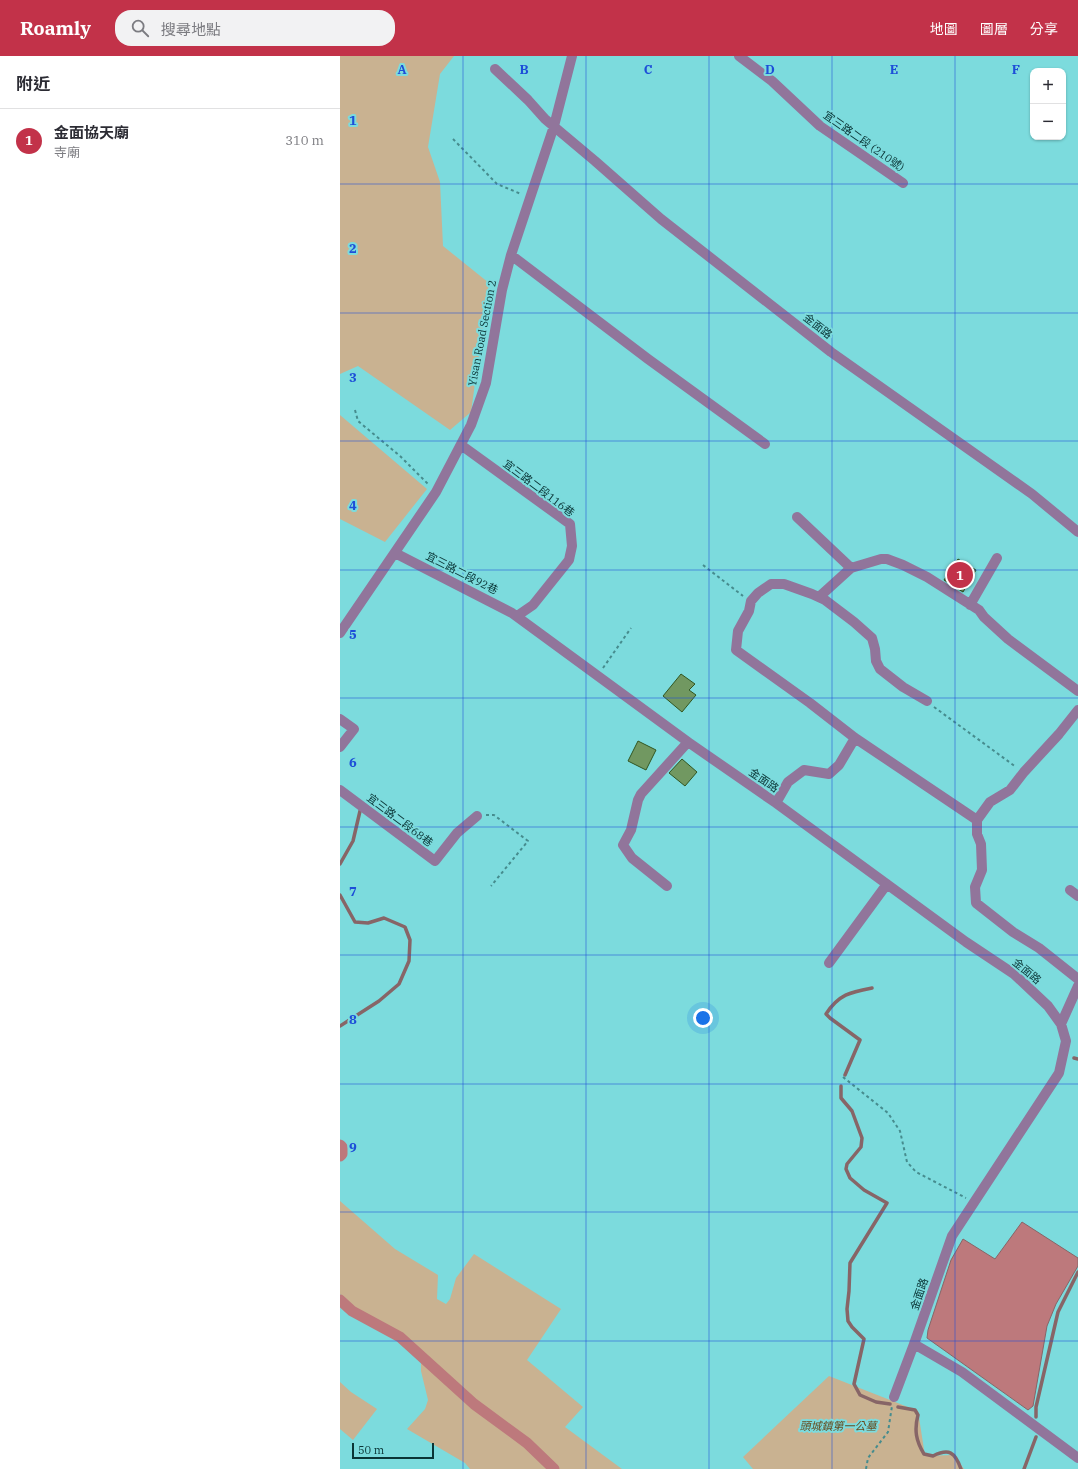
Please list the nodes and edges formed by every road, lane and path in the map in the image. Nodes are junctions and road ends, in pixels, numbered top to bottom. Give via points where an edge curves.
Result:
1 (572, 56) edge
2 (739, 56) edge
3 (495, 69) dead end
4 (554, 126) junction
5 (453, 140) dead end
6 (903, 183) dead end
7 (530, 198) junction
8 (511, 255) junction
9 (355, 410) dead end
10 (765, 444) dead end
11 (461, 445) junction
12 (436, 492) junction
13 (797, 517) dead end
14 (1078, 532) edge
15 (395, 552) junction
16 (997, 558) dead end
17 (702, 565) dead end
18 (851, 568) junction
19 (818, 597) junction
20 (751, 601) junction
21 (970, 605) junction
22 (517, 616) junction
23 (631, 628) dead end
24 (340, 633) edge
25 (598, 676) junction
26 (1078, 691) edge
27 (927, 701) joint
28 (1078, 710) edge
29 (340, 719) edge
30 (855, 738) junction
31 (688, 742) junction
32 (340, 747) edge
33 (1024, 772) junction
34 (340, 790) edge
35 (776, 803) junction
36 (477, 816) joint
37 (977, 820) junction
38 (887, 884) junction
39 (491, 886) dead end
40 (667, 886) dead end
41 (829, 963) dead end
42 (1078, 979) edge
43 (1078, 986) edge
44 (1061, 1024) junction
45 (843, 1078) dead end
46 (974, 1202) junction
47 (914, 1344) junction
48 (894, 1397) joint
49 (1078, 1458) edge
50 (866, 1469) edge

1 - 4 street, Yisan Road Section 2
2 - 6 street, 宜三路二段 (210號) via 772,81 820,126
3 - 4 street, 金面路
4 - 7 street, Yisan Road Section 2
4 - 14 street, 金面路 via 661,219 831,352 1032,494
5 - 7 path via 497,184
7 - 8 street, Yisan Road Section 2
8 - 10 street via 648,360
8 - 11 street, Yisan Road Section 2 via 502,290 486,383
9 - 12 path via 358,421 400,456
11 - 12 street, Yisan Road Section 2
11 - 22 street, 宜三路二段116巷 via 570,524 572,546 569,560 533,605
12 - 15 street, Yisan Road Section 2
13 - 18 street
15 - 22 street, 宜三路二段92巷
15 - 24 street, Yisan Road Section 2
16 - 21 street
17 - 20 path
18 - 19 street
18 - 21 street via 887,559 927,576
19 - 20 street via 784,584 771,584
19 - 27 street via 872,638 880,669
20 - 30 street via 750,611 738,631 736,650
21 - 26 street via 1008,639
22 - 25 street, 金面路
23 - 25 path
25 - 31 street, 金面路
27 - 33 path
28 - 33 street
29 - 32 street via 354,729
30 - 35 street via 839,764 829,774 804,770 788,782
30 - 37 street
31 - 35 street, 金面路
31 - 40 street via 641,794 631,830 623,845 632,858
33 - 37 street via 1010,790 990,802
34 - 36 street, 宜三路二段68巷 via 435,861 457,833
35 - 38 street, 金面路
36 - 39 path via 494,815 528,841
37 - 42 street via 982,870 975,887 976,903
38 - 41 street
38 - 44 street, 金面路 via 1014,974 1048,1006
43 - 44 street
44 - 46 street, 金面路 via 1066,1041 1059,1073
45 - 46 path via 888,1113 900,1131 907,1162 916,1172
46 - 47 street, 金面路 via 952,1236
47 - 48 street, 金面路
47 - 49 street via 962,1372
48 - 50 path via 888,1432 868,1458

